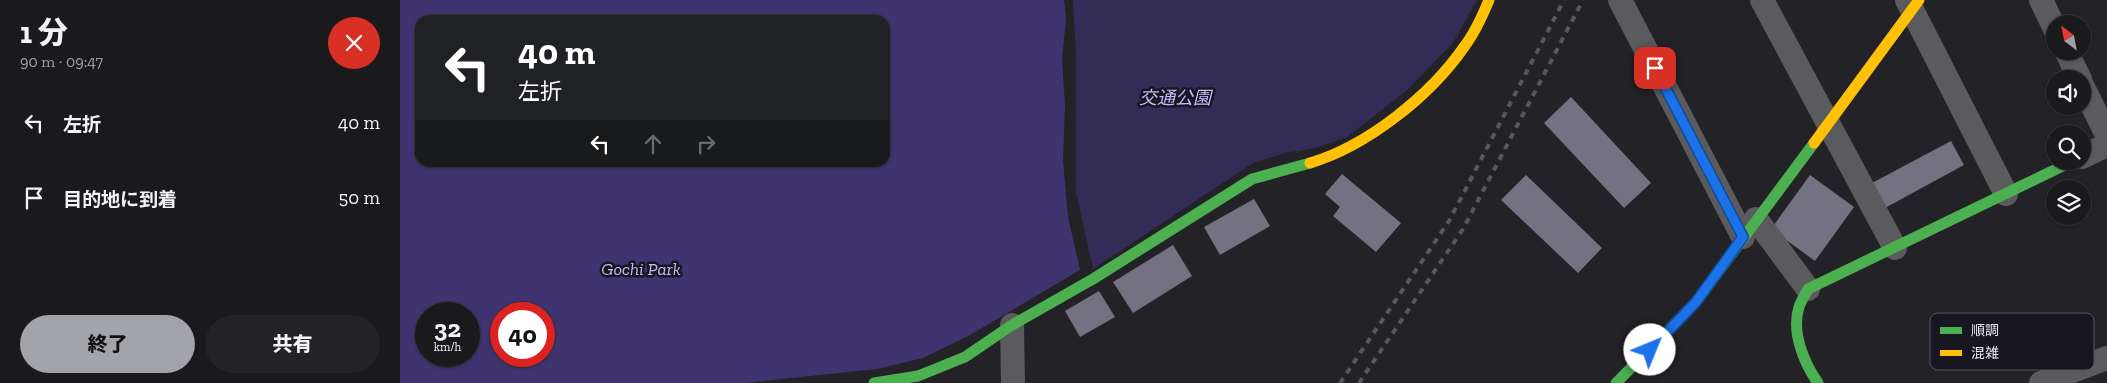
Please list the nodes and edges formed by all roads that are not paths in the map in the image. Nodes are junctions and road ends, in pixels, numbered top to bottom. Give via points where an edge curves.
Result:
1 (1489, 0) edge
2 (1620, 0) edge
3 (1762, 0) edge
4 (2041, 0) edge
5 (1913, 3) edge
6 (2048, 15) edge
7 (2091, 103) edge
8 (1827, 123) junction
9 (2107, 135) edge
10 (2107, 145) edge
11 (2091, 153) edge
12 (2055, 170) edge
13 (2006, 194) junction
14 (1750, 228) junction
15 (1895, 248) junction
16 (1808, 289) junction
17 (1012, 325) junction
18 (2107, 358) edge
19 (2094, 363) edge
20 (2075, 370) edge
21 (874, 383) edge
22 (1013, 383) edge
23 (1616, 383) edge
24 (1818, 383) edge
25 (2041, 383) edge

1 - 17 street via 1479,26 1445,70 1409,106 1358,143 1323,159 1252,178 1093,279
2 - 14 street
3 - 8 street
4 - 6 street
5 - 8 street
5 - 13 street
7 - 9 street
8 - 14 street
8 - 15 street
10 - 11 street
12 - 13 street
13 - 15 street
14 - 16 street
14 - 23 street via 1696,302
15 - 16 street
16 - 24 street via 1798,309 1798,326 1804,356
17 - 21 street via 965,357 918,376
17 - 22 street
18 - 19 street
20 - 25 street

